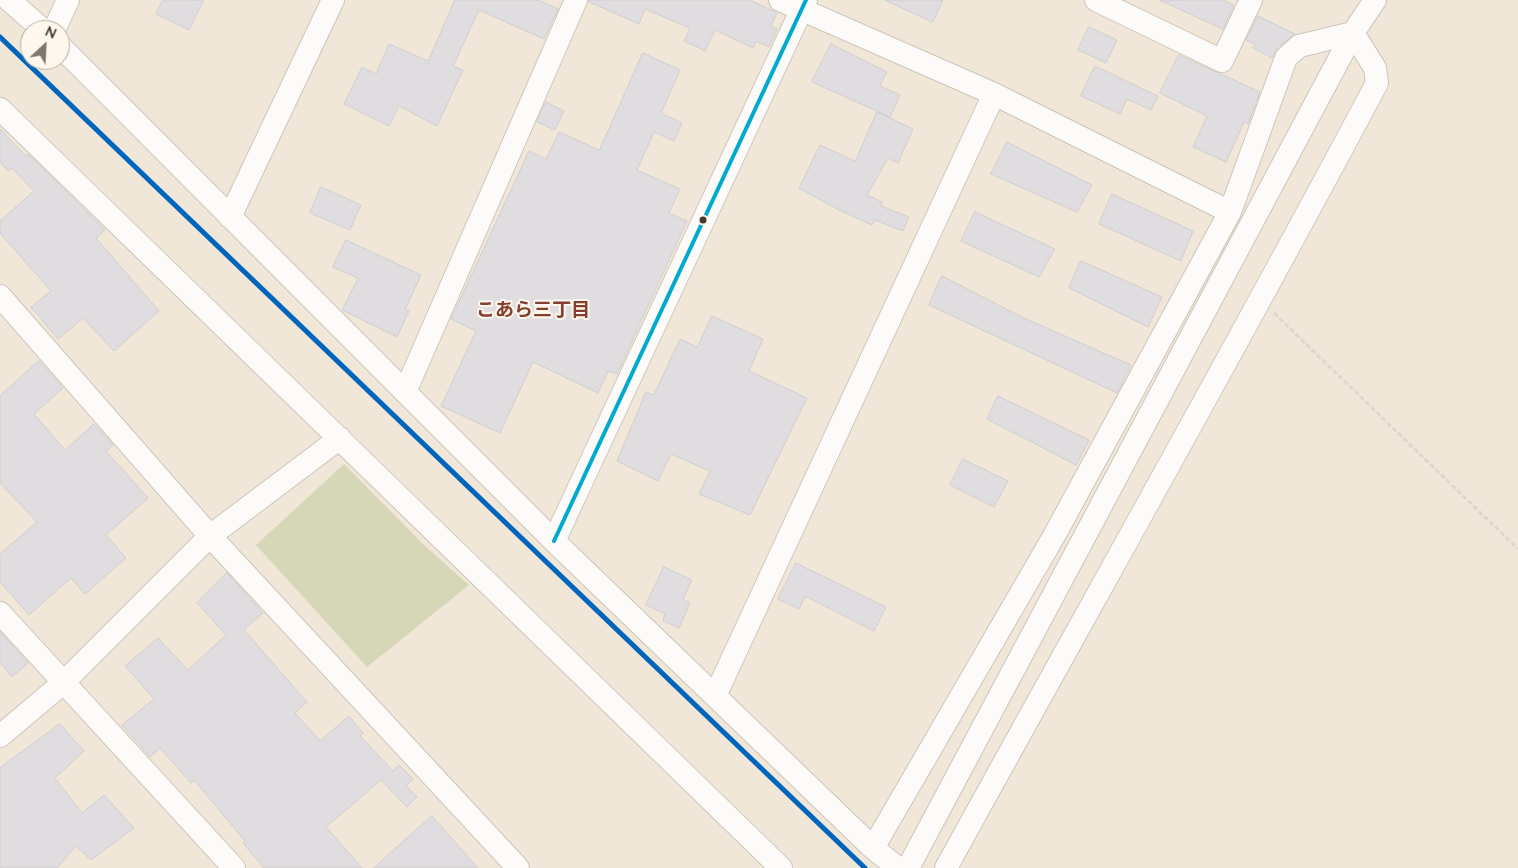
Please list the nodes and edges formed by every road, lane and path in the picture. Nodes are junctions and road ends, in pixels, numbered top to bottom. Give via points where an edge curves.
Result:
1 (9, 0) edge
2 (68, 0) edge
3 (333, 0) edge
4 (576, 0) edge
5 (780, 0) edge
6 (1251, 0) edge
7 (1374, 0) edge
8 (1107, 2) edge
9 (803, 5) edge
10 (32, 20) edge
11 (59, 20) edge
12 (1353, 33) junction
13 (70, 56) edge
14 (994, 94) junction
15 (0, 109) edge
16 (1230, 212) junction
17 (230, 217) junction
18 (0, 296) edge
19 (1261, 301) junction
20 (405, 392) junction
21 (340, 438) junction
22 (210, 536) junction
23 (554, 541) junction
24 (1518, 549) edge
25 (0, 613) edge
26 (63, 683) junction
27 (715, 696) junction
28 (0, 736) edge
29 (873, 848) junction
30 (912, 861) edge
31 (234, 868) edge
32 (518, 868) edge
33 (781, 868) edge
34 (898, 868) edge
35 (946, 868) edge

1 - 10 street
2 - 11 street
3 - 17 street
4 - 20 street
5 - 9 street
6 - 8 street via 1222,61
7 - 12 street
9 - 14 street
9 - 23 street
12 - 16 street via 1299,46 1286,58
12 - 19 street via 1375,68 1377,83
12 - 30 street
13 - 17 street
14 - 16 street
14 - 27 street
15 - 21 street
16 - 29 street via 1054,536
17 - 20 street
18 - 22 street
19 - 24 path
19 - 35 street
20 - 23 street
21 - 22 street
21 - 33 street
22 - 26 street
22 - 32 street
23 - 27 street
25 - 26 street
26 - 28 street
26 - 31 street
27 - 29 street
29 - 34 street

